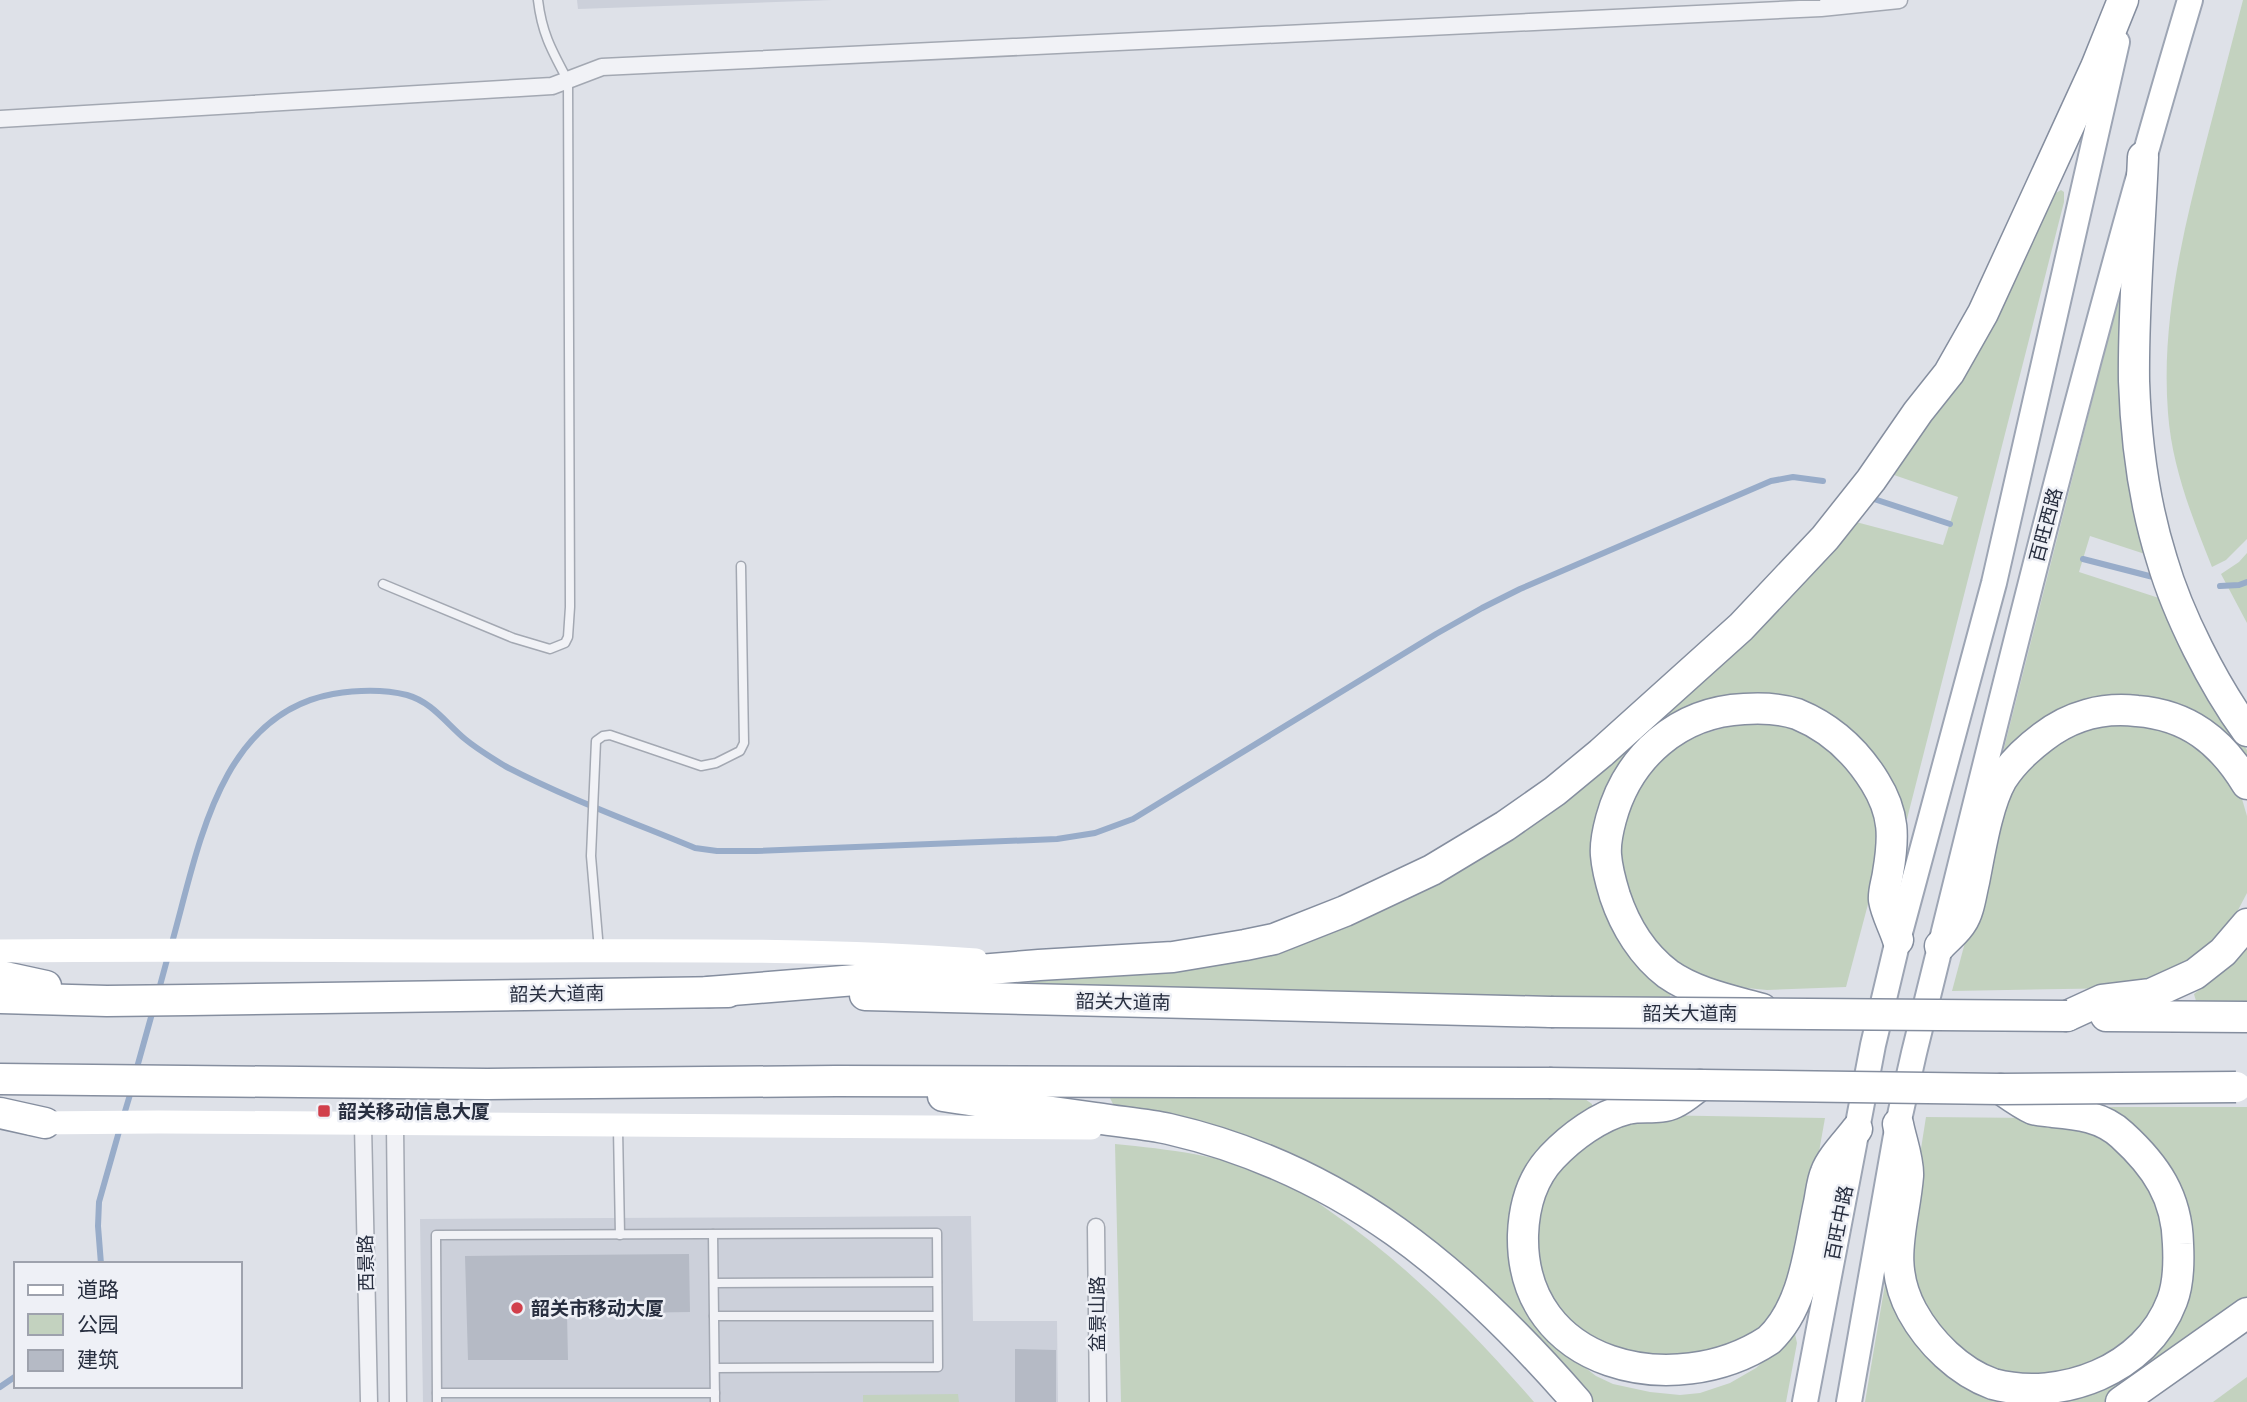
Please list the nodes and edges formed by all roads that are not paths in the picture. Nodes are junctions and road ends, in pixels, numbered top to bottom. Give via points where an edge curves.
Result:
1 (538, 0) edge
2 (1899, 0) edge
3 (2124, 0) edge
4 (2190, 0) edge
5 (568, 81) junction
6 (0, 119) edge
7 (2143, 157) junction
8 (741, 566) dead end
9 (383, 584) dead end
10 (2247, 731) edge
11 (2247, 784) edge
12 (2242, 930) edge
13 (1898, 940) junction
14 (1941, 946) junction
15 (0, 951) edge
16 (599, 951) junction
17 (1039, 965) junction
18 (0, 976) edge
19 (708, 992) junction
20 (0, 998) edge
21 (121, 1001) junction
22 (1777, 1014) junction
23 (2067, 1016) junction
24 (2240, 1017) edge
25 (1873, 1045) joint
26 (0, 1079) edge
27 (835, 1081) junction
28 (1700, 1085) junction
29 (2241, 1087) edge
30 (2001, 1089) junction
31 (0, 1113) edge
32 (0, 1123) edge
33 (45, 1124) junction
34 (1898, 1124) junction
35 (363, 1125) junction
36 (395, 1125) junction
37 (618, 1126) junction
38 (1168, 1129) junction
39 (1857, 1129) junction
40 (1096, 1227) dead end
41 (713, 1234) junction
42 (620, 1235) junction
43 (937, 1282) junction
44 (714, 1283) junction
45 (2247, 1313) edge
46 (714, 1316) junction
47 (937, 1316) junction
48 (715, 1368) junction
49 (437, 1397) edge
50 (715, 1397) edge
51 (369, 1402) edge
52 (398, 1402) edge
53 (1097, 1402) edge
54 (1577, 1402) edge
55 (1805, 1402) edge
56 (1849, 1402) edge
57 (2121, 1402) edge

1 - 5 lane via 546,41
2 - 5 street via 1821,8 602,67
3 - 13 main road, 百旺西路 via 1994,583
3 - 17 highway via 1983,313 1949,373 1825,538 1741,627 1639,720 1506,826 1432,870 1315,924 1274,939 1208,952
4 - 7 main road, 百旺西路
5 - 6 street via 552,86
5 - 9 lane via 568,638 562,646 544,648
7 - 10 highway via 2134,380 2149,506 2174,594
7 - 14 main road, 百旺西路 via 2029,587
8 - 16 lane via 743,748 701,766 607,735 596,741 591,856
11 - 14 highway via 2215,743 2161,713 2124,709 2072,719 2032,745 2002,780 1964,921
12 - 23 highway via 2208,965 2172,986 2151,994 2102,1000
13 - 22 highway, bridge via 1884,899 1893,842 1891,818 1876,783 1851,749 1794,713 1735,709 1692,721 1640,760 1615,803 1606,854 1611,883 1619,909 1656,964 1711,995
13 - 25 main road, 百旺西路
14 - 34 main road, 百旺西路
15 - 16 street
16 - 17 street via 891,953
17 - 19 highway
18 - 21 highway
19 - 21 highway, 韶关大道南
19 - 22 highway, 韶关大道南, bridge
20 - 21 highway, 韶关大道南
22 - 23 highway, 韶关大道南, bridge
23 - 24 highway, 韶关大道南
25 - 39 main road, 百旺中路
26 - 27 highway via 487,1084
27 - 28 highway, bridge
27 - 38 highway
28 - 30 highway, bridge
28 - 39 highway via 1672,1104 1627,1109 1579,1134 1554,1155 1527,1199 1527,1275 1544,1314 1586,1359 1634,1379 1667,1382 1708,1376 1749,1356 1779,1331 1799,1293 1826,1171
29 - 30 highway, bridge
30 - 34 highway via 2034,1110 2074,1114 2108,1124 2154,1167 2167,1189 2178,1232 2178,1278 2172,1301 2144,1345 2087,1382 2023,1391 2007,1388 1980,1379 1954,1362 1922,1327 1903,1288 1897,1243 1908,1174
31 - 33 highway
32 - 33 street
33 - 35 street
34 - 56 main road
35 - 36 street
35 - 51 street, 西景路
36 - 37 street
36 - 52 street, 西景路
37 - 38 street
37 - 42 lane
38 - 54 highway via 1270,1161 1321,1184 1399,1232 1534,1353
39 - 55 main road, 百旺中路
40 - 53 street, 盆景山路
41 - 42 lane
41 - 43 lane via 937,1233
41 - 44 lane
42 - 49 lane via 436,1236
43 - 44 lane
43 - 47 lane
44 - 46 lane
45 - 57 highway
46 - 47 lane
46 - 48 lane
47 - 48 lane via 937,1367
48 - 50 lane
49 - 50 lane

